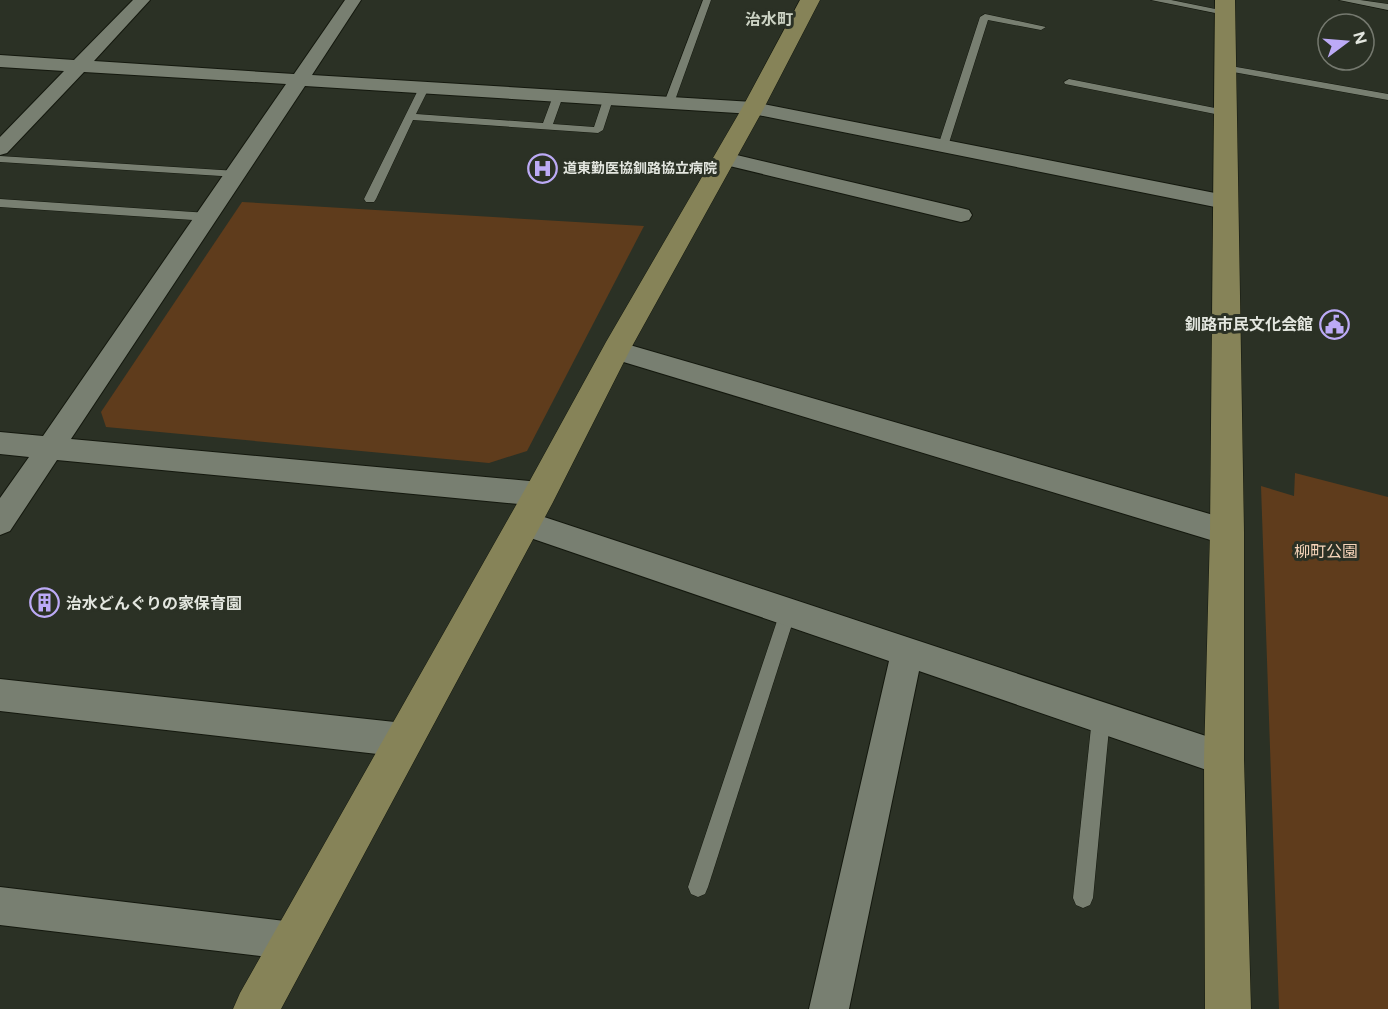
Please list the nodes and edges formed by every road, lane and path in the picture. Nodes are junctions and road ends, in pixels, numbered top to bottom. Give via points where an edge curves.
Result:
1 (142, 0) edge
2 (353, 0) edge
3 (707, 0) edge
4 (810, 0) edge
5 (1155, 0) edge
6 (1343, 0) edge
7 (1225, 6) edge
8 (1388, 7) edge
9 (1041, 27) dead end
10 (0, 61) edge
11 (80, 64) junction
12 (1225, 68) junction
13 (301, 80) junction
14 (1069, 82) dead end
15 (424, 88) junction
16 (558, 96) junction
17 (1388, 97) edge
18 (608, 99) junction
19 (669, 103) junction
20 (753, 108) junction
21 (1225, 113) junction
22 (410, 117) junction
23 (547, 127) junction
24 (943, 146) junction
25 (0, 149) edge
26 (724, 158) junction
27 (0, 159) edge
28 (237, 174) junction
29 (370, 199) dead end
30 (0, 202) edge
31 (1226, 202) junction
32 (961, 215) dead end
33 (208, 216) junction
34 (616, 350) junction
35 (0, 443) edge
36 (51, 447) junction
37 (540, 494) junction
38 (0, 522) edge
39 (523, 523) junction
40 (1227, 532) junction
41 (788, 612) junction
42 (907, 652) junction
43 (0, 695) edge
44 (1101, 717) junction
45 (404, 740) junction
46 (1224, 759) junction
47 (698, 887) dead end
48 (1083, 898) dead end
49 (0, 906) edge
50 (293, 941) junction
51 (256, 1009) edge
52 (829, 1009) edge
53 (1228, 1009) edge

1 - 11 street
2 - 13 street
3 - 19 lane
4 - 20 street
5 - 7 lane
6 - 8 lane
7 - 12 street
9 - 24 lane via 985,17
10 - 11 street
11 - 13 street
11 - 25 street
12 - 17 lane
12 - 21 street
13 - 15 street
13 - 28 street
14 - 21 lane
15 - 16 street
15 - 22 lane
16 - 18 street
16 - 23 lane
18 - 19 street
18 - 23 lane via 598,130
19 - 20 street
20 - 24 street
20 - 26 street
21 - 31 street
22 - 23 lane
22 - 29 lane
24 - 31 street
26 - 32 street
26 - 34 street
27 - 28 lane
28 - 33 street
30 - 33 lane
31 - 40 street
33 - 36 street
34 - 37 street
34 - 40 street
35 - 36 street
36 - 37 street
36 - 38 street
37 - 39 street
39 - 41 street
39 - 45 street
40 - 46 street
41 - 42 street
41 - 47 lane
42 - 44 street
42 - 52 street
43 - 45 street
44 - 46 street
44 - 48 lane
45 - 50 street
46 - 53 street
49 - 50 street
50 - 51 street

